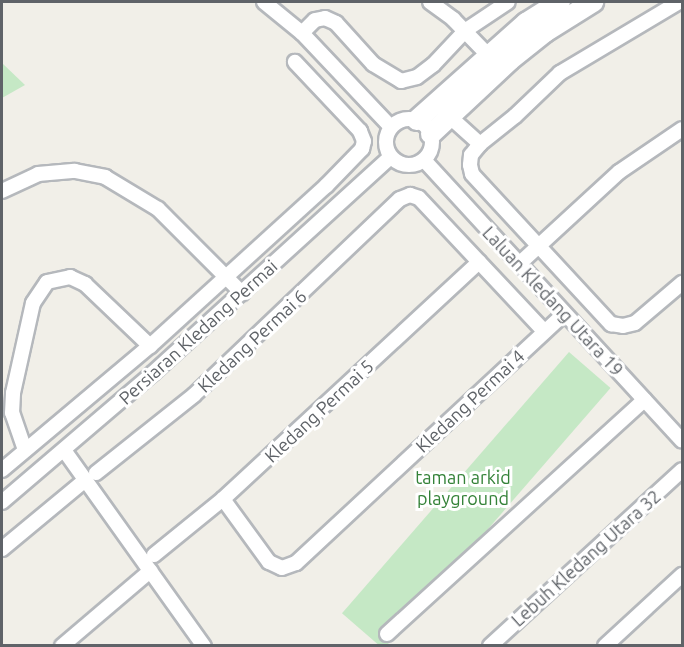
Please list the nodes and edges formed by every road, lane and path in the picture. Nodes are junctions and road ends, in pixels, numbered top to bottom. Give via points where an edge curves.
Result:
1 (264, 2) edge
2 (430, 2) edge
3 (508, 2) edge
4 (560, 2) edge
5 (593, 2) edge
6 (679, 2) edge
7 (466, 30) junction
8 (302, 33) junction
9 (488, 55) junction
10 (295, 62) dead end
11 (449, 116) junction
12 (391, 127) junction
13 (424, 127) junction
14 (682, 129) edge
15 (480, 144) junction
16 (390, 158) junction
17 (424, 160) junction
18 (2, 191) edge
19 (538, 245) junction
20 (479, 262) junction
21 (519, 264) junction
22 (226, 276) junction
23 (682, 283) edge
24 (242, 293) junction
25 (564, 314) junction
26 (544, 331) junction
27 (150, 346) junction
28 (644, 400) junction
29 (682, 441) edge
30 (25, 450) junction
31 (64, 450) junction
32 (2, 470) edge
33 (682, 470) edge
34 (91, 476) junction
35 (223, 499) junction
36 (2, 502) edge
37 (2, 549) edge
38 (154, 555) dead end
39 (150, 571) junction
40 (682, 575) edge
41 (387, 634) dead end
42 (62, 645) edge
43 (204, 645) edge
44 (490, 645) edge
45 (605, 645) edge

1 - 8 street
2 - 7 street
3 - 7 street
4 - 9 main road via 526,23
5 - 11 main road via 545,32
6 - 15 street via 561,73
7 - 8 street via 433,65 417,77 401,81 373,64 336,24 325,18 315,20
7 - 9 street
8 - 12 street
9 - 13 main road
10 - 22 street via 360,131 362,148
11 - 13 main road
11 - 15 street
12 - 13 street via 403,119
12 - 16 street via 385,145
13 - 17 street via 431,148
14 - 19 street via 619,172
15 - 19 street via 471,155 472,174
16 - 17 street via 406,166
16 - 24 street, Persiaran Kledang Permai
17 - 21 street, Laluan Kledang Utara 19
18 - 22 street via 38,174 75,171 105,177 158,208
19 - 21 street
19 - 23 street via 611,324 635,323
20 - 26 street
20 - 34 street, Kledang Permai 6 via 419,198 410,195 400,199 194,395
20 - 35 street, Kledang Permai 5
21 - 25 street, Laluan Kledang Utara 19
22 - 24 street
22 - 27 street
24 - 31 street, Persiaran Kledang Permai
25 - 26 street, Kledang Permai 4
25 - 28 street, Laluan Kledang Utara 19
26 - 35 street, Kledang Permai 4 via 296,563 282,568 269,562
27 - 30 street
27 - 30 street via 85,284 70,277 47,282 33,303 12,393 12,413
28 - 29 street, Laluan Kledang Utara 19
28 - 41 street
30 - 32 street
31 - 34 street
31 - 36 street, Persiaran Kledang Permai
33 - 44 street, Lebuh Kledang Utara 32
34 - 37 street, Kledang Permai 6
34 - 39 street
35 - 38 street, Kledang Permai 5
39 - 42 street
39 - 43 street
40 - 45 street

